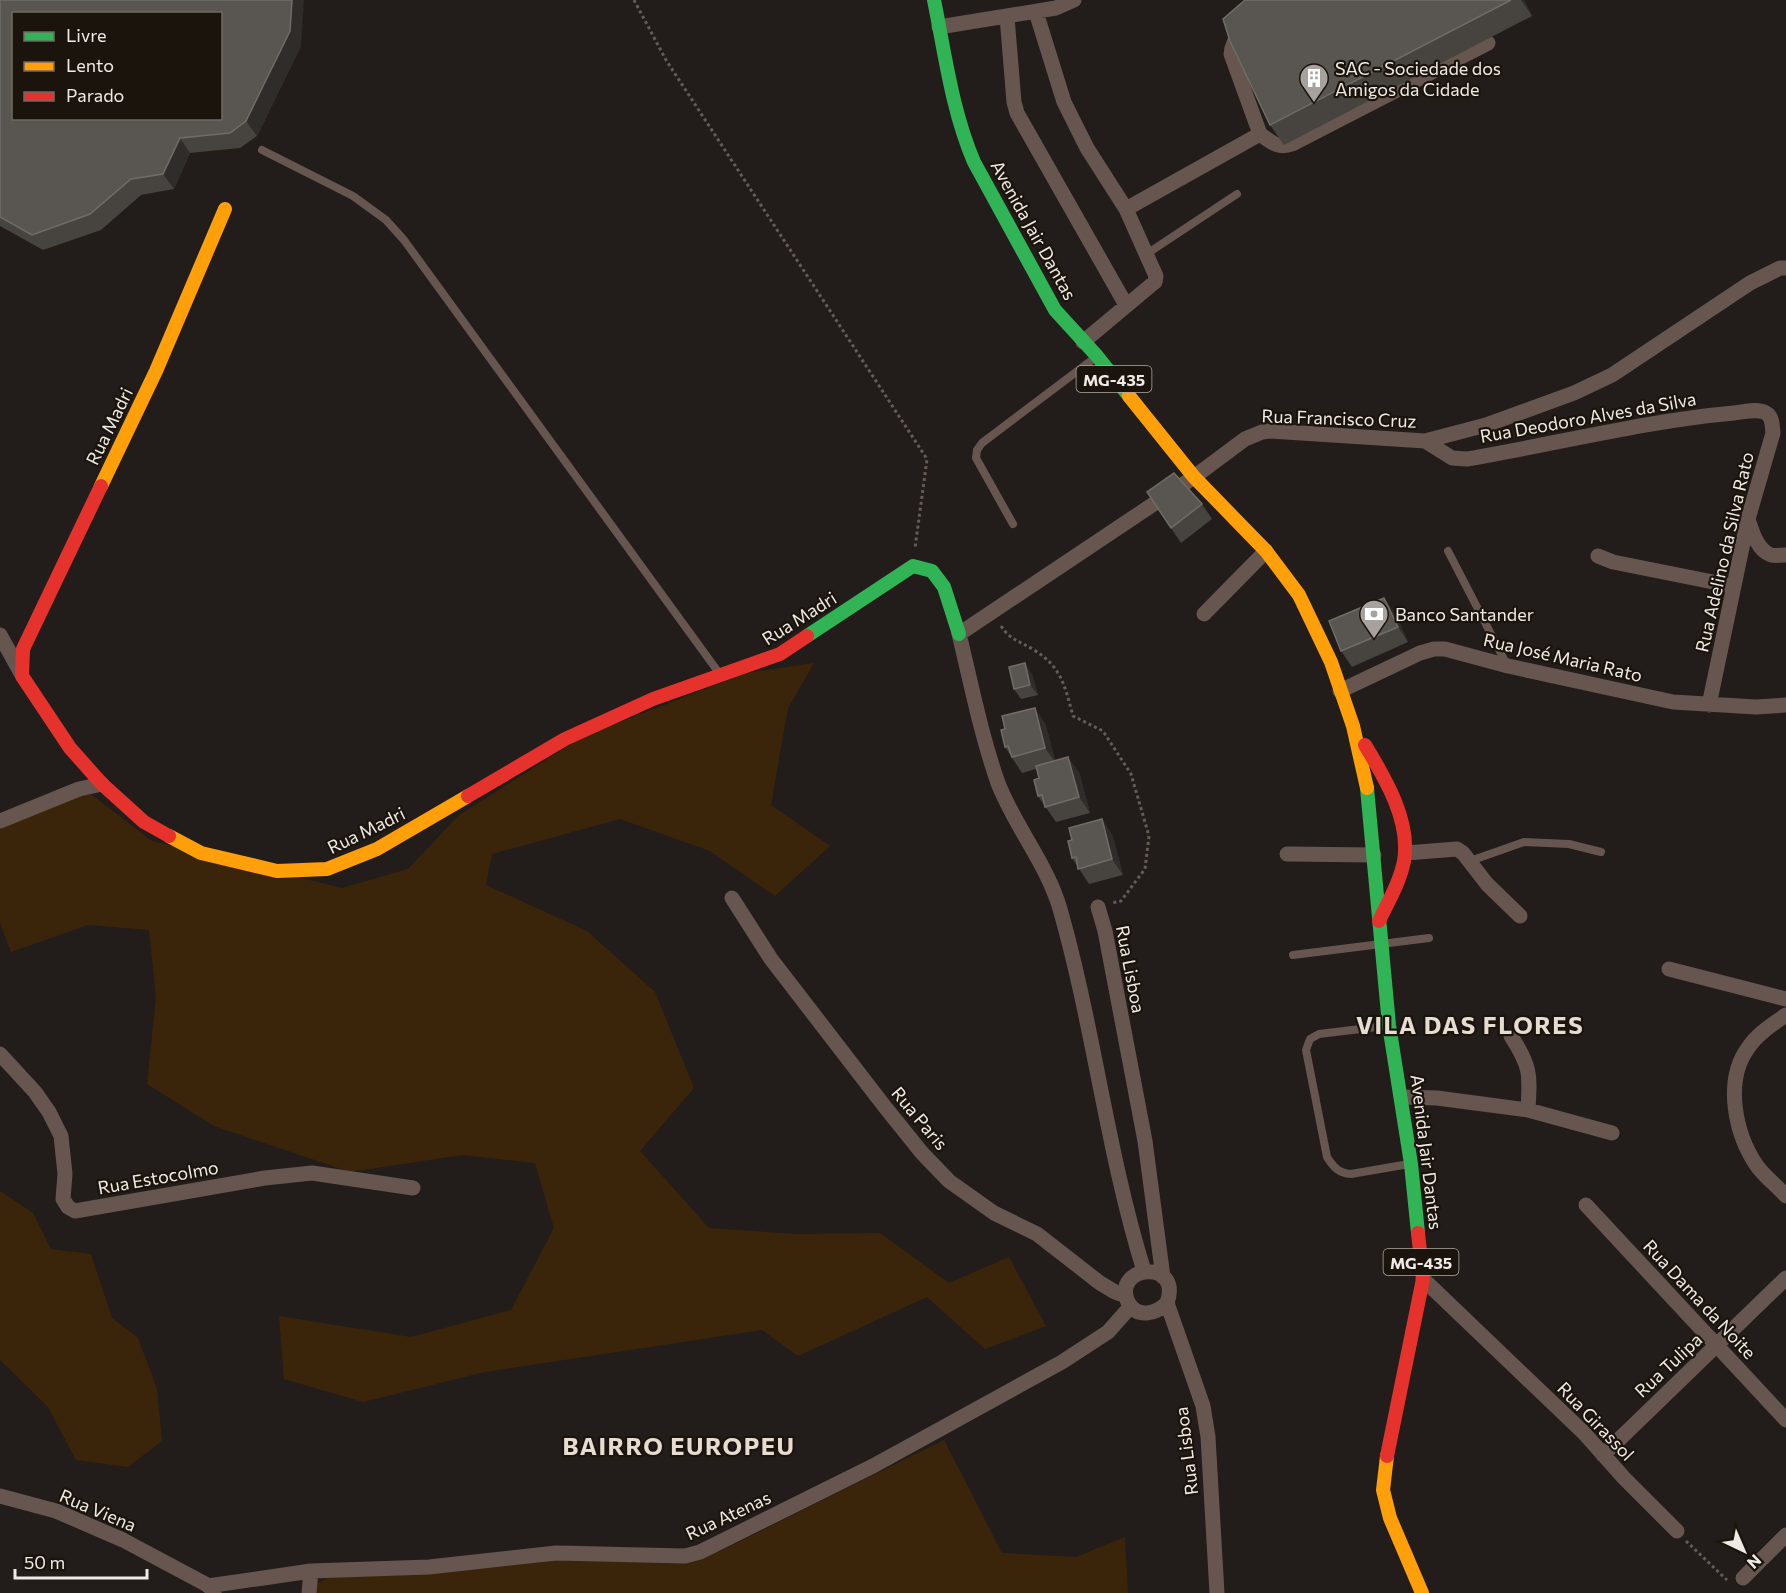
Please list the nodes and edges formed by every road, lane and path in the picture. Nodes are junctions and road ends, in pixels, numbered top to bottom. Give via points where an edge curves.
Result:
1 (634, 0) edge
2 (934, 0) edge
3 (1074, 0) edge
4 (1272, 0) edge
5 (1036, 12) junction
6 (1006, 17) junction
7 (939, 27) junction
8 (1488, 43) dead end
9 (1260, 134) junction
10 (262, 150) dead end
11 (1237, 194) dead end
12 (225, 209) dead end
13 (1126, 209) junction
14 (1148, 253) junction
15 (1786, 268) edge
16 (1126, 305) junction
17 (1083, 342) junction
18 (1097, 356) junction
19 (1763, 411) joint
20 (1425, 441) junction
21 (1194, 477) junction
22 (1748, 519) junction
23 (1013, 524) dead end
24 (1266, 551) junction
25 (1448, 551) dead end
26 (1786, 555) edge
27 (1598, 556) dead end
28 (913, 566) junction
29 (1733, 586) junction
30 (992, 611) junction
31 (1204, 614) dead end
32 (959, 634) junction
33 (0, 635) edge
34 (1508, 666) junction
35 (720, 674) junction
36 (22, 676) junction
37 (1340, 691) junction
38 (1708, 705) junction
39 (1786, 705) edge
40 (1353, 726) junction
41 (102, 784) junction
42 (0, 822) edge
43 (1601, 852) dead end
44 (1406, 853) junction
45 (1287, 854) dead end
46 (1374, 855) junction
47 (1470, 861) junction
48 (732, 898) dead end
49 (1098, 907) joint
50 (1520, 916) dead end
51 (1378, 923) junction
52 (1429, 938) dead end
53 (1380, 945) junction
54 (1293, 955) dead end
55 (1669, 969) dead end
56 (1786, 999) edge
57 (1786, 1014) edge
58 (1389, 1025) junction
59 (1511, 1036) dead end
60 (0, 1054) edge
61 (1402, 1097) junction
62 (1528, 1110) junction
63 (1612, 1133) dead end
64 (1410, 1164) junction
65 (413, 1188) dead end
66 (1786, 1196) edge
67 (1586, 1205) dead end
68 (1144, 1271) junction
69 (1163, 1276) junction
70 (1786, 1278) edge
71 (1423, 1279) junction
72 (1129, 1301) junction
73 (1167, 1303) junction
74 (1717, 1345) junction
75 (1786, 1420) edge
76 (1603, 1455) junction
77 (0, 1496) edge
78 (1677, 1531) joint
79 (1786, 1535) edge
80 (311, 1571) junction
81 (1743, 1578) joint
82 (208, 1586) junction
83 (224, 1593) edge
84 (309, 1593) edge
85 (1217, 1593) edge
86 (1422, 1593) edge

1 - 28 path via 666,60 927,459
2 - 7 main road, Avenida Jair Dantas / MG-435
3 - 5 street
4 - 9 street via 1236,38 1231,49
5 - 6 street
5 - 13 street via 1064,102 1087,148
6 - 7 street
6 - 16 street via 1017,113
7 - 17 main road, Avenida Jair Dantas / MG-435 via 961,129 974,162 1055,310
8 - 9 street via 1292,144 1280,147
9 - 13 street
10 - 35 lane via 353,196 398,233
11 - 14 lane
12 - 36 main road, Rua Madri via 156,371 23,649
13 - 14 street
14 - 16 street via 1157,279
15 - 20 street via 1750,283 1612,375 1486,425
16 - 17 street
17 - 18 main road, Avenida Jair Dantas / MG-435
18 - 21 main road, Avenida Jair Dantas / MG-435
18 - 23 lane via 977,450 976,458
19 - 20 street, Rua Deodoro Alves da Silva via 1693,416 1467,459 1452,458
19 - 22 street, Rua Adelino da Silva Rato via 1772,422 1773,433
20 - 21 street, Rua Francisco Cruz via 1262,432 1245,439
21 - 24 main road, Avenida Jair Dantas / MG-435
21 - 30 street
22 - 26 street via 1762,548 1771,555
22 - 29 street, Rua Adelino da Silva Rato
24 - 31 street
24 - 37 main road, Avenida Jair Dantas / MG-435 via 1299,595 1331,662
25 - 34 lane
27 - 29 street
28 - 32 main road via 932,571 944,587
28 - 35 main road, Rua Madri via 780,654
29 - 38 street, Rua Adelino da Silva Rato
30 - 32 street
30 - 49 path, Rua Lisboa via 1008,636 1036,651 1060,673 1073,716 1102,731 1131,774 1149,836 1145,869 1121,901
32 - 68 street via 999,783 1059,906
33 - 36 street
34 - 37 street, Rua José Maria Rato via 1434,649
34 - 38 street, Rua José Maria Rato via 1673,702
35 - 41 main road, Rua Madri via 564,739 377,849 327,869 277,871 201,853 144,822
36 - 41 main road, Rua Madri via 70,748
37 - 40 main road, Avenida Jair Dantas / MG-435
38 - 39 street, Rua José Maria Rato
40 - 44 main road, Avenida Jair Dantas via 1392,797
40 - 46 main road, Avenida Jair Dantas / MG-435 via 1364,770
41 - 42 street via 79,789
43 - 47 lane via 1569,844 1524,842
44 - 47 street via 1457,849
44 - 51 main road, Avenida Jair Dantas
45 - 46 street
46 - 51 main road, Avenida Jair Dantas / MG-435
47 - 50 street
48 - 72 street, Rua Paris via 778,969 922,1153 949,1181 994,1214 1037,1234
49 - 69 street, Rua Lisboa via 1145,1141
51 - 53 main road, Avenida Jair Dantas / MG-435
52 - 53 lane
53 - 54 lane
53 - 58 main road, Avenida Jair Dantas / MG-435
55 - 56 street
57 - 66 street via 1748,1047 1738,1067 1735,1088 1737,1119 1745,1144 1758,1167
58 - 61 main road, Avenida Jair Dantas / MG-435
58 - 64 lane via 1319,1034 1310,1039 1306,1050 1327,1157 1334,1168 1352,1174
59 - 62 street via 1528,1068
60 - 65 street, Rua Estocolmo via 35,1092 61,1136 63,1199 75,1211 312,1173
61 - 62 street
61 - 64 main road, Avenida Jair Dantas / MG-435
62 - 63 street
64 - 71 main road, Avenida Jair Dantas / MG-435
67 - 74 street, Rua Dama da Noite
68 - 69 street
68 - 72 street via 1130,1280 1126,1288
69 - 73 street, Rua Lisboa via 1169,1289
70 - 74 street, Rua Tulipa
71 - 76 street, Rua Girassol via 1584,1432
71 - 86 main road, Avenida Jair Dantas / MG-435 via 1383,1490 1390,1518
72 - 73 street via 1140,1312 1150,1314
72 - 80 street, Rua Atenas via 1108,1332 1062,1362 873,1466 700,1552 686,1556 556,1553 429,1567
73 - 85 street, Rua Lisboa via 1203,1406
74 - 75 street, Rua Dama da Noite
74 - 76 street, Rua Tulipa
76 - 78 street, Rua Girassol
77 - 82 street, Rua Viena via 56,1511 123,1540
78 - 81 path via 1722,1577 1732,1582
79 - 81 street
80 - 82 street, Rua Atenas
80 - 84 street
82 - 83 street, Rua Viena

